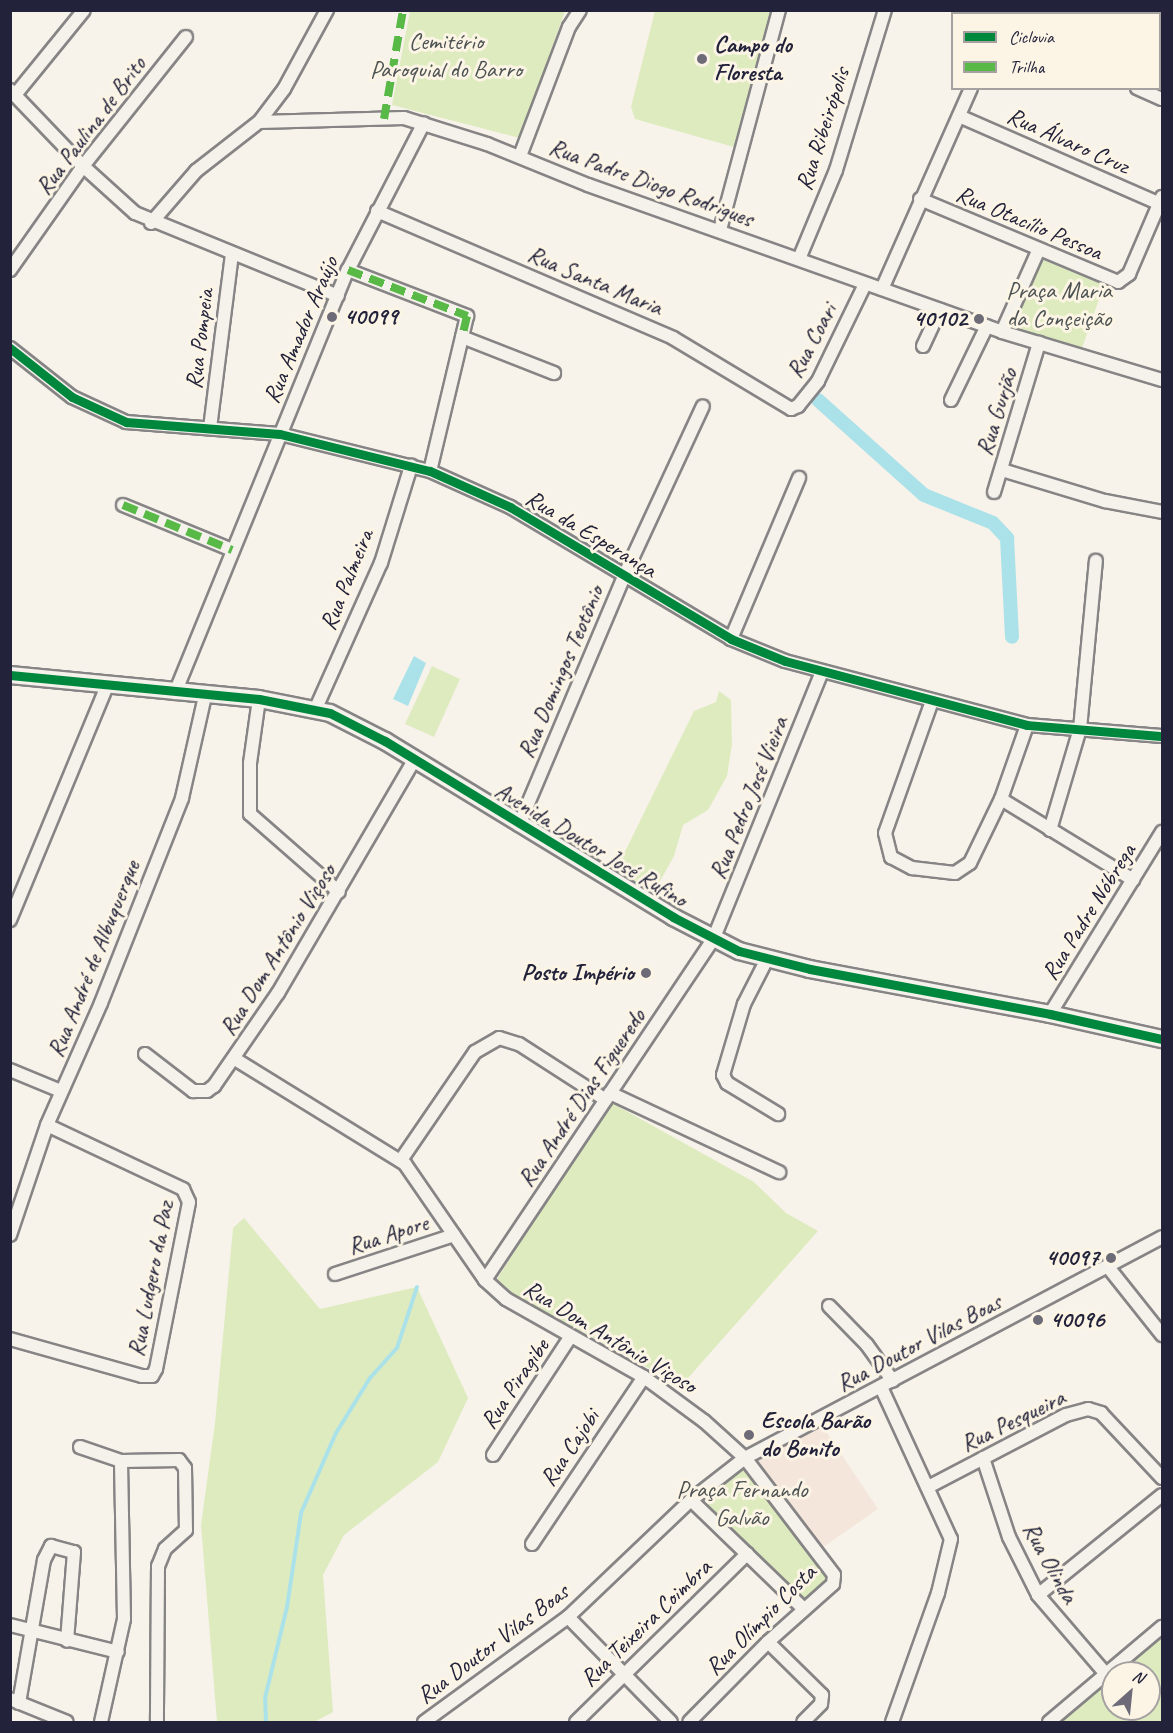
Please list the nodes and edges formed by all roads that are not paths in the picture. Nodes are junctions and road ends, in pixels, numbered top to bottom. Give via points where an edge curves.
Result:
1 (84, 10) edge
2 (327, 10) edge
3 (580, 10) edge
4 (779, 10) edge
5 (885, 10) edge
6 (186, 37) dead end
7 (970, 90) edge
8 (13, 93) edge
9 (959, 116) junction
10 (259, 122) junction
11 (424, 123) junction
12 (520, 156) junction
13 (82, 166) junction
14 (920, 199) junction
15 (1161, 201) edge
16 (377, 210) junction
17 (151, 223) junction
18 (720, 230) junction
19 (1038, 251) junction
20 (232, 255) junction
21 (799, 259) junction
22 (10, 270) edge
23 (348, 270) junction
24 (865, 284) junction
25 (882, 289) junction
26 (338, 296) junction
27 (940, 310) junction
28 (987, 326) junction
29 (1002, 332) junction
30 (462, 337) junction
31 (1039, 343) junction
32 (923, 346) dead end
33 (10, 348) edge
34 (554, 373) dead end
35 (1162, 380) edge
36 (951, 400) dead end
37 (703, 406) dead end
38 (787, 406) joint
39 (210, 428) junction
40 (280, 434) junction
41 (411, 466) junction
42 (1002, 470) junction
43 (430, 471) junction
44 (799, 478) dead end
45 (994, 492) dead end
46 (123, 505) dead end
47 (1162, 512) edge
48 (232, 550) junction
49 (1096, 561) dead end
50 (624, 576) junction
51 (731, 639) junction
52 (822, 671) junction
53 (10, 675) edge
54 (107, 686) junction
55 (175, 693) junction
56 (205, 696) junction
57 (259, 699) junction
58 (932, 701) junction
59 (316, 708) junction
60 (1027, 725) junction
61 (1080, 729) junction
62 (1162, 736) edge
63 (414, 760) junction
64 (1001, 799) junction
65 (519, 825) junction
66 (1050, 830) junction
67 (1162, 832) edge
68 (1133, 880) junction
69 (339, 892) junction
70 (10, 920) edge
71 (713, 940) junction
72 (767, 958) junction
73 (1050, 1014) junction
74 (1162, 1039) edge
75 (146, 1053) dead end
76 (235, 1059) junction
77 (10, 1070) edge
78 (61, 1090) junction
79 (608, 1096) junction
80 (778, 1114) dead end
81 (47, 1125) junction
82 (401, 1160) junction
83 (779, 1172) dead end
84 (10, 1235) edge
85 (454, 1235) junction
86 (1162, 1237) edge
87 (1108, 1267) junction
88 (335, 1274) dead end
89 (485, 1280) junction
90 (829, 1306) dead end
91 (1162, 1335) edge
92 (572, 1336) junction
93 (10, 1339) edge
94 (644, 1377) junction
95 (893, 1381) junction
96 (881, 1387) junction
97 (80, 1447) dead end
98 (493, 1455) dead end
99 (745, 1458) junction
100 (983, 1458) junction
101 (122, 1461) junction
102 (1162, 1478) edge
103 (930, 1486) junction
104 (1162, 1495) edge
105 (691, 1500) junction
106 (532, 1544) dead end
107 (747, 1554) junction
108 (1038, 1595) junction
109 (804, 1609) junction
110 (568, 1617) junction
111 (10, 1625) edge
112 (1162, 1627) edge
113 (32, 1632) junction
114 (67, 1641) junction
115 (768, 1642) junction
116 (118, 1652) junction
117 (1121, 1661) edge
118 (1101, 1668) edge
119 (624, 1674) junction
120 (1101, 1678) edge
121 (15, 1701) edge
122 (67, 1722) edge
123 (101, 1722) edge
124 (157, 1722) edge
125 (424, 1722) edge
126 (576, 1722) edge
127 (671, 1722) edge
128 (689, 1722) edge
129 (803, 1722) edge
130 (892, 1722) edge
131 (1049, 1722) edge

1 - 8 street
2 - 10 street via 284,89
3 - 12 street
4 - 18 street
5 - 21 street, Rua Ribeirópolis via 865,65 836,170
6 - 13 street, Rua Paulina de Brito
7 - 9 street
8 - 13 street
9 - 14 street
9 - 15 street, Rua Álvaro Cruz
10 - 11 street, Rua Padre Diogo Rodrigues via 404,118
10 - 17 street via 196,171
11 - 12 street, Rua Padre Diogo Rodrigues
11 - 16 street, Rua Amador Araújo
12 - 18 street, Rua Padre Diogo Rodrigues
13 - 17 street
13 - 22 street, Rua Paulina de Brito
14 - 19 street, Rua Otacílio Pessoa
14 - 25 street
15 - 19 street, Rua Otacílio Pessoa via 1123,281 1116,282
16 - 23 street, Rua Amador Araújo
16 - 38 street, Rua Santa Maria via 673,338
17 - 20 street
18 - 21 street, Rua Padre Diogo Rodrigues
19 - 29 street
20 - 26 street
20 - 39 street, Rua Pompeia
21 - 24 street, Rua Padre Diogo Rodrigues
23 - 26 street, Rua Amador Araújo
23 - 30 street via 467,316
24 - 25 street, Rua Padre Diogo Rodrigues
24 - 38 street, Rua Coari via 818,381 798,406
25 - 27 street, Rua Padre Diogo Rodrigues
26 - 40 street, Rua Amador Araújo
27 - 28 street, Rua Padre Diogo Rodrigues
27 - 32 street
28 - 29 street, Rua Padre Diogo Rodrigues
28 - 36 street
29 - 31 street, Rua Padre Diogo Rodrigues
30 - 34 street
30 - 43 street
31 - 35 street, Rua Padre Diogo Rodrigues
31 - 42 street, Rua Gurjão
33 - 39 street, Rua da Esperança via 47,379 98,411 145,426
37 - 50 street, Rua Domingos Teotônio
39 - 40 street, Rua da Esperança
40 - 41 street, Rua da Esperança
40 - 48 street, Rua Amador Araújo
41 - 43 street, Rua da Esperança
41 - 59 street, Rua Palmeira via 381,563
42 - 45 street, Rua Gurjão
42 - 47 street via 1105,501
43 - 50 street, Rua da Esperança via 510,507
44 - 51 street
46 - 48 street
48 - 55 street, Rua Amador Araújo
49 - 61 street
50 - 51 street, Rua da Esperança
50 - 65 street, Rua Domingos Teotônio
51 - 52 street, Rua da Esperança
52 - 58 street, Rua da Esperança
52 - 71 street, Rua Pedro José Vieira
53 - 54 main road, Avenida Doutor José Rufino
54 - 55 main road, Avenida Doutor José Rufino
54 - 70 street
55 - 56 main road, Avenida Doutor José Rufino
56 - 57 main road, Avenida Doutor José Rufino
56 - 78 street, Rua André de Albuquerque via 182,798 101,1003
57 - 59 main road, Avenida Doutor José Rufino
57 - 69 street via 250,763 250,814
58 - 60 street, Rua da Esperança
58 - 64 street via 885,833 891,857 912,868 960,872 973,858
59 - 63 main road, Avenida Doutor José Rufino via 364,729
60 - 61 street, Rua da Esperança
60 - 64 street
61 - 62 street, Rua da Esperança
61 - 66 street
63 - 65 main road, Avenida Doutor José Rufino
63 - 69 street, Rua Dom Antônio Viçoso
64 - 66 street
65 - 71 main road, Avenida Doutor José Rufino
66 - 68 street
67 - 68 street, Rua Padre Nóbrega
68 - 73 street, Rua Padre Nóbrega
69 - 76 street, Rua Dom Antônio Viçoso
71 - 72 main road, Avenida Doutor José Rufino
71 - 79 street, Rua André Dias Figueredo
72 - 73 main road, Avenida Doutor José Rufino
72 - 80 street via 744,1004 723,1076 727,1083
73 - 74 main road, Avenida Doutor José Rufino
75 - 76 street via 184,1086 200,1091 214,1086
76 - 82 street, Rua Dom Antônio Viçoso
77 - 78 street
78 - 81 street, Rua André de Albuquerque
79 - 82 street via 519,1044 499,1038 475,1052
79 - 83 street
79 - 89 street, Rua André Dias Figueredo
81 - 84 street, Rua André de Albuquerque
81 - 93 street, Rua Ludgero da Paz via 188,1193 155,1372 145,1377
82 - 85 street, Rua Dom Antônio Viçoso via 428,1192
85 - 88 street, Rua Apore
85 - 89 street, Rua Dom Antônio Viçoso
86 - 87 street, Rua Doutor Vilas Boas
87 - 91 street
87 - 95 street, Rua Doutor Vilas Boas
89 - 92 street, Rua Dom Antônio Viçoso via 527,1313
90 - 95 street
92 - 94 street, Rua Dom Antônio Viçoso
92 - 98 street, Rua Piragibe
94 - 99 street, Rua Dom Antônio Viçoso via 704,1421
94 - 106 street, Rua Cajobi
95 - 96 street, Rua Doutor Vilas Boas
96 - 99 street, Rua Doutor Vilas Boas
96 - 103 street
97 - 101 street
99 - 105 street, Rua Doutor Vilas Boas
99 - 109 street, Rua Olímpio Costa via 835,1578
100 - 102 street, Rua Pesqueira via 1066,1415 1088,1409 1101,1413
100 - 103 street, Rua Pesqueira
100 - 108 street, Rua Olinda via 1009,1537
101 - 116 street via 126,1584
101 - 124 street via 176,1460 185,1468 186,1530 159,1558
103 - 130 street via 950,1533 951,1548
104 - 108 street
105 - 107 street
105 - 110 street, Rua Doutor Vilas Boas
107 - 109 street
107 - 119 street, Rua Teixeira Coimbra
108 - 118 street, Rua Olinda
109 - 115 street, Rua Olímpio Costa
110 - 119 street
110 - 125 street, Rua Doutor Vilas Boas
111 - 113 street
112 - 117 street
113 - 114 street
113 - 114 street via 47,1551 51,1546 70,1548 74,1560
113 - 121 street
114 - 116 street
115 - 128 street, Rua Olímpio Costa
115 - 129 street via 822,1695 817,1709
116 - 123 street
119 - 126 street, Rua Teixeira Coimbra
119 - 127 street
120 - 131 street
121 - 122 street

